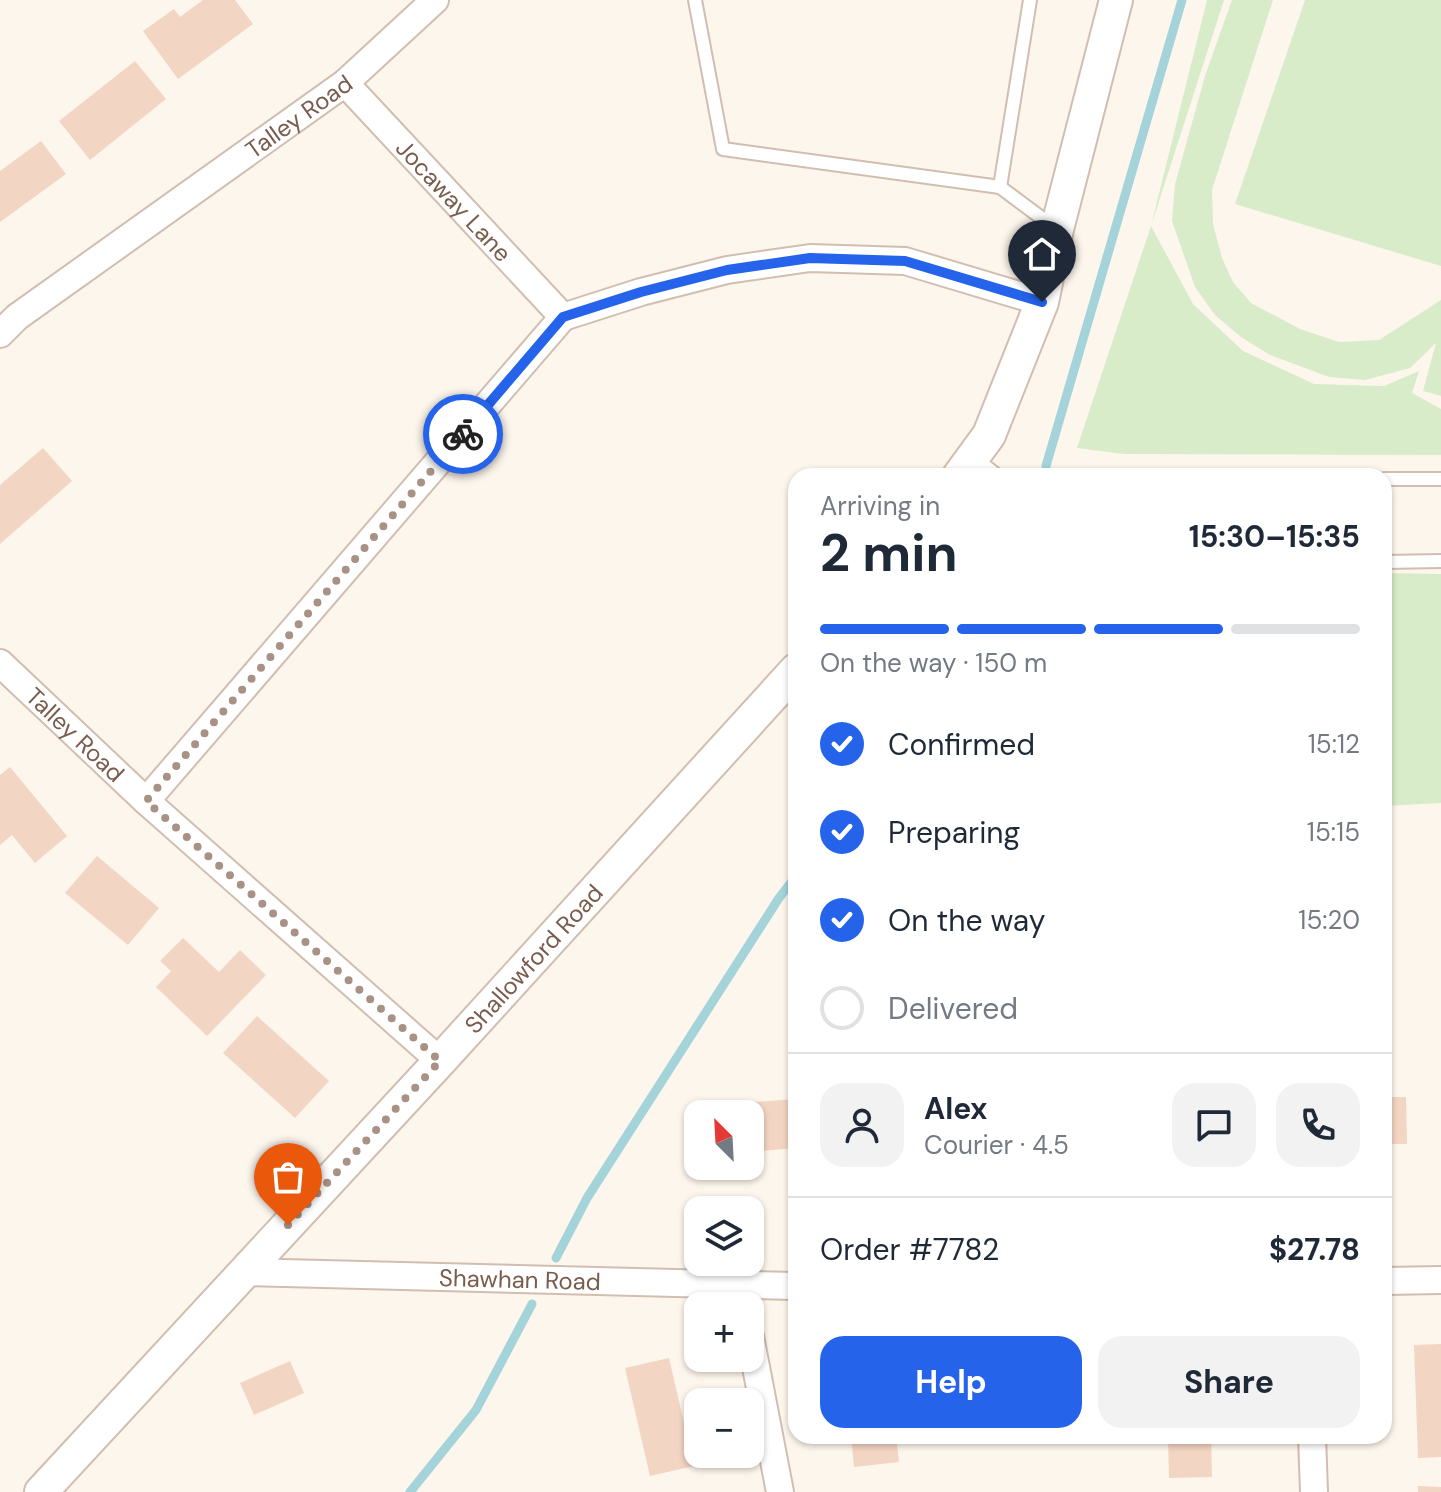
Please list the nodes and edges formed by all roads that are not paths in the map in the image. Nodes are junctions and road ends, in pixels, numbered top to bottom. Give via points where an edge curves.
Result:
1 (435, 0) edge
2 (695, 0) edge
3 (1030, 0) edge
4 (1116, 0) edge
5 (345, 83) junction
6 (1000, 187) junction
7 (1057, 229) junction
8 (1042, 302) junction
9 (563, 317) junction
10 (0, 334) edge
11 (977, 468) edge
12 (1392, 479) edge
13 (1441, 479) edge
14 (1441, 561) edge
15 (1392, 562) edge
16 (0, 663) edge
17 (788, 679) edge
18 (146, 801) junction
19 (440, 1061) junction
20 (244, 1272) junction
21 (1441, 1280) edge
22 (1392, 1281) edge
23 (788, 1287) edge
24 (764, 1292) edge
25 (684, 1293) edge
26 (757, 1372) edge
27 (1312, 1444) edge
28 (41, 1492) edge
29 (780, 1492) edge
30 (1314, 1492) edge

1 - 5 street, Talley Road
2 - 6 lane via 723,149
3 - 6 lane
4 - 7 street
5 - 9 street, Jocaway Lane
5 - 10 street, Talley Road
6 - 7 lane
7 - 8 street
8 - 9 street via 905,261 810,258 727,270
8 - 11 street
9 - 18 street
12 - 13 lane
14 - 15 lane
16 - 18 street, Talley Road
17 - 19 street, Shallowford Road
18 - 19 street, Talley Road
19 - 20 street, Shallowford Road
20 - 25 street, Shawhan Road
20 - 28 street, Shallowford Road
21 - 22 street
23 - 24 street, Shawhan Road
26 - 29 street
27 - 30 street

